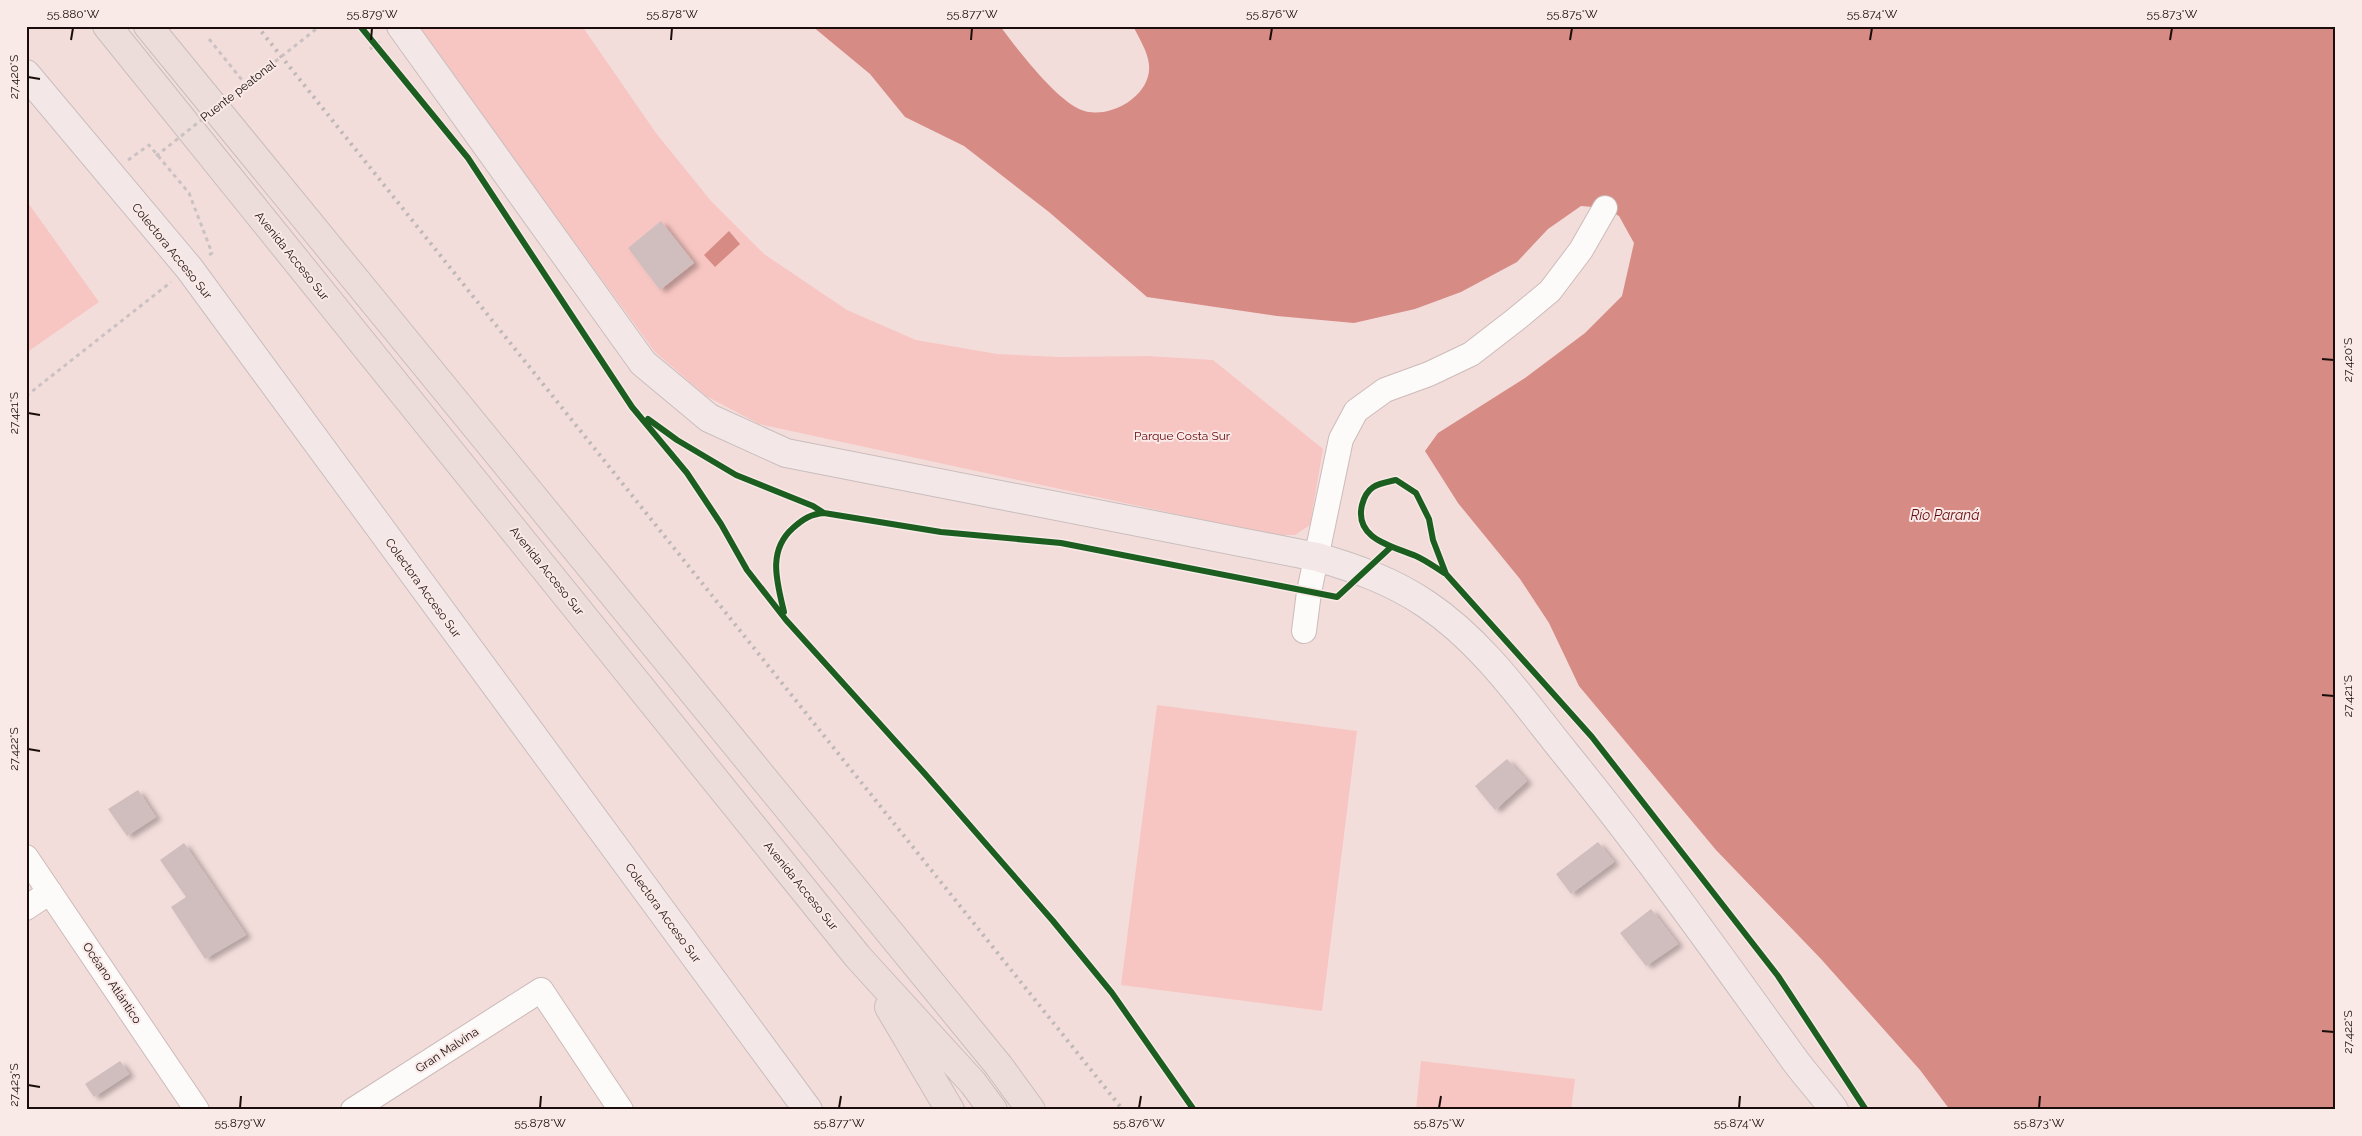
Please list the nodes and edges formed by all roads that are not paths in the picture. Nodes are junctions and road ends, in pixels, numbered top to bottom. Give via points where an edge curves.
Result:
1 (107, 26) edge
2 (148, 26) edge
3 (392, 33) edge
4 (26, 74) edge
5 (1605, 208) dead end
6 (1317, 557) junction
7 (1304, 631) dead end
8 (26, 857) edge
9 (50, 892) junction
10 (26, 908) edge
11 (858, 957) junction
12 (1793, 1058) junction
13 (197, 1110) edge
14 (353, 1110) edge
15 (621, 1110) edge
16 (808, 1110) edge
17 (950, 1110) edge
18 (993, 1110) edge
19 (1031, 1110) edge
20 (1818, 1110) edge
21 (1834, 1110) edge

1 - 11 highway, Avenida Acceso Sur
2 - 19 highway via 999,1066
3 - 6 main road via 643,363 709,418 786,453
4 - 16 main road, Colectora Acceso Sur via 189,268
5 - 6 street via 1581,250 1550,291 1515,320 1471,354 1386,390 1356,411 1340,439
6 - 7 street
6 - 12 main road via 1363,571 1427,604 1472,644 1508,683 1620,821
8 - 9 street, Océano Atlántico
9 - 10 street
9 - 13 street, Océano Atlántico
11 - 17 highway
11 - 18 highway, Avenida Acceso Sur via 973,1083
12 - 20 main road
12 - 21 main road
14 - 15 street, Gran Malvina via 540,990

